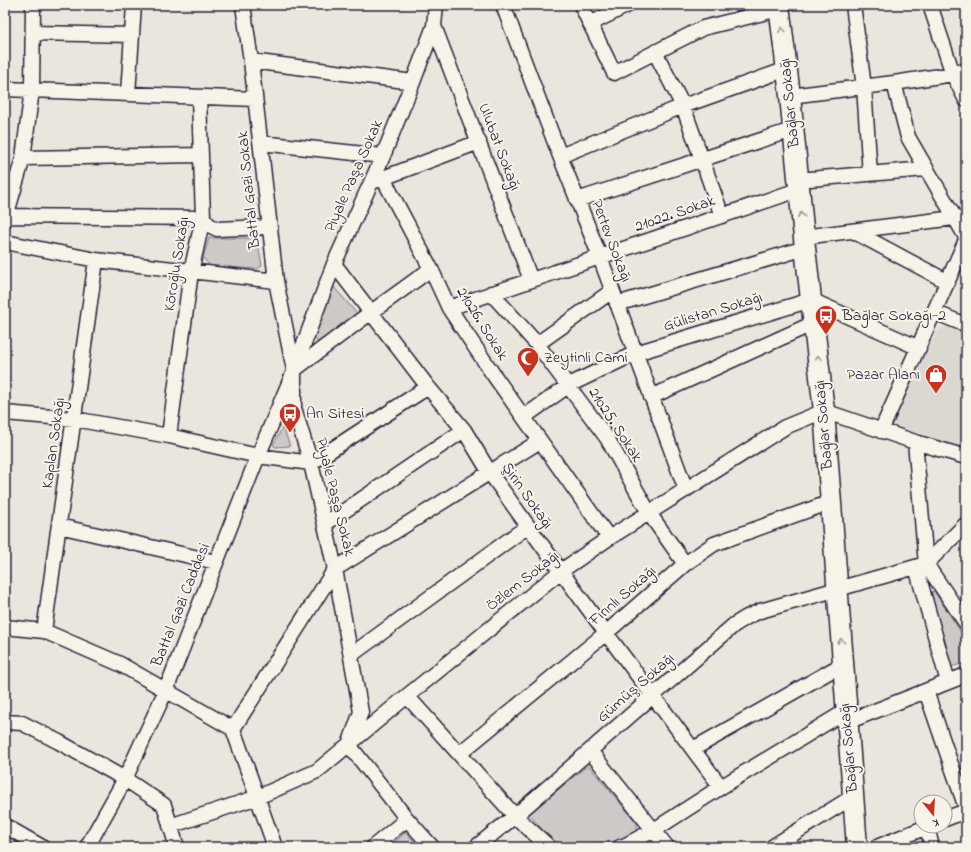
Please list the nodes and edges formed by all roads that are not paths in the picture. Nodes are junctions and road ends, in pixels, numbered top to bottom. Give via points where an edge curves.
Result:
1 (33, 5) edge
2 (134, 5) edge
3 (243, 5) edge
4 (436, 5) edge
5 (503, 5) edge
6 (581, 5) edge
7 (628, 5) edge
8 (853, 5) edge
9 (930, 5) edge
10 (779, 7) edge
11 (590, 24) junction
12 (434, 26) junction
13 (33, 33) junction
14 (132, 35) junction
15 (655, 52) junction
16 (251, 61) junction
17 (787, 69) junction
18 (959, 72) edge
19 (413, 82) junction
20 (894, 83) junction
21 (864, 87) junction
22 (5, 89) edge
23 (32, 90) junction
24 (128, 94) junction
25 (790, 96) junction
26 (199, 97) junction
27 (256, 99) junction
28 (966, 100) edge
29 (683, 106) junction
30 (792, 130) junction
31 (479, 142) junction
32 (261, 143) junction
33 (201, 155) junction
34 (384, 156) junction
35 (560, 156) junction
36 (23, 158) junction
37 (702, 159) junction
38 (926, 169) junction
39 (870, 174) junction
40 (377, 181) junction
41 (798, 185) junction
42 (9, 191) edge
43 (577, 200) junction
44 (722, 216) junction
45 (6, 218) edge
46 (203, 218) junction
47 (954, 218) junction
48 (270, 227) junction
49 (853, 231) junction
50 (966, 239) edge
51 (5, 242) edge
52 (804, 242) junction
53 (600, 257) junction
54 (963, 257) edge
55 (96, 260) junction
56 (334, 264) junction
57 (431, 269) junction
58 (191, 272) junction
59 (531, 280) junction
60 (276, 281) junction
61 (948, 282) junction
62 (612, 291) junction
63 (492, 294) junction
64 (811, 300) junction
65 (617, 304) junction
66 (449, 308) junction
67 (934, 312) junction
68 (370, 313) junction
69 (814, 323) junction
70 (966, 325) edge
71 (537, 344) junction
72 (919, 348) junction
73 (636, 354) junction
74 (294, 370) junction
75 (569, 385) junction
76 (428, 387) junction
77 (651, 397) junction
78 (824, 411) junction
79 (5, 413) edge
80 (524, 417) junction
81 (74, 419) junction
82 (464, 430) junction
83 (882, 431) junction
84 (169, 436) junction
85 (540, 441) junction
86 (914, 442) junction
87 (965, 453) edge
88 (258, 456) junction
89 (311, 463) junction
90 (490, 473) junction
91 (686, 490) junction
92 (831, 502) junction
93 (649, 512) junction
94 (325, 524) junction
95 (966, 524) edge
96 (59, 526) junction
97 (528, 526) junction
98 (608, 538) junction
99 (216, 562) junction
100 (686, 564) junction
101 (921, 566) junction
102 (335, 569) junction
103 (561, 571) junction
104 (837, 590) junction
105 (962, 607) edge
106 (966, 623) edge
107 (5, 627) edge
108 (44, 631) junction
109 (606, 633) junction
110 (351, 655) junction
111 (843, 664) junction
112 (966, 675) edge
113 (948, 682) junction
114 (166, 690) junction
115 (926, 691) junction
116 (407, 696) junction
117 (654, 696) junction
118 (847, 716) junction
119 (5, 722) edge
120 (233, 729) junction
121 (348, 745) junction
122 (693, 749) junction
123 (590, 750) junction
124 (459, 754) junction
125 (125, 779) junction
126 (721, 787) junction
127 (854, 796) junction
128 (258, 797) junction
129 (966, 810) edge
130 (515, 816) junction
131 (953, 816) edge
132 (407, 819) junction
133 (5, 826) edge
134 (170, 826) junction
135 (654, 830) junction
136 (913, 832) edge
137 (930, 834) edge
138 (42, 847) edge
139 (88, 847) edge
140 (177, 847) edge
141 (275, 847) edge
142 (373, 847) edge
143 (432, 847) edge
144 (476, 847) edge
145 (549, 847) edge
146 (620, 847) edge
147 (667, 847) edge
148 (772, 847) edge
149 (857, 847) edge
150 (876, 847) edge
151 (932, 847) edge

1 - 13 street
2 - 14 street
3 - 16 street, Battal Gazi Sokak
4 - 12 street, Piyale Paşa Sokak
5 - 35 street, Pertev Sokağı
6 - 11 street
7 - 11 street
8 - 21 street
9 - 18 street
10 - 15 street via 703,28
17 -> 10 main road, Bağlar Sokağı
11 - 15 street via 614,73
12 - 19 street, Piyale Paşa Sokak
12 - 31 street, Ulubat Sokağı
13 - 14 street
13 - 23 street
14 - 24 street
15 - 29 street
16 - 19 street
16 - 27 street, Battal Gazi Sokak
17 - 25 main road, Bağlar Sokağı
17 - 29 street
18 - 20 street
18 - 28 street
19 - 34 street, Piyale Paşa Sokak
20 - 21 street
20 - 38 street via 908,137
21 - 25 street
21 - 39 street
22 - 23 street
23 - 24 street
23 - 36 street
24 - 26 street
25 - 30 main road, Bağlar Sokağı
26 - 27 street
26 - 33 street, Köroğlu Sokağı
27 - 32 street, Battal Gazi Sokak
29 - 35 street
29 - 37 street
30 - 37 street
30 - 41 main road, Bağlar Sokağı
31 - 40 street
31 - 59 street, Ulubat Sokağı
32 - 34 street
32 - 48 street, Battal Gazi Sokak
33 - 36 street
33 - 46 street, Köroğlu Sokağı
34 - 40 street, Piyale Paşa Sokak
35 - 43 street, Pertev Sokağı
36 - 42 street
37 - 43 street
37 - 44 street
38 - 39 street, 21022. Sokak
38 - 47 street
39 - 41 street, 21022. Sokak
40 - 56 street, Piyale Paşa Sokak
40 - 57 street, 21026. Sokak
41 - 44 street, 21022. Sokak
52 -> 41 main road, Bağlar Sokağı
42 - 45 street
43 - 53 street, Pertev Sokağı
44 - 53 street, 21022. Sokak
45 - 46 street
46 - 48 street via 217,229
46 - 58 street, Köroğlu Sokağı
47 - 49 street
47 - 50 street
48 - 60 street, Battal Gazi Sokak
49 - 52 street
49 - 61 street
50 - 54 street
51 - 55 street
52 - 64 main road, Bağlar Sokağı
52 - 65 street
53 - 59 street, 21022. Sokak
53 - 62 street, Pertev Sokağı
54 - 61 street
55 - 58 street
55 - 81 street, Kaplan Sokağı
56 - 68 street, Şirin Sokağı
56 - 74 street, Piyale Paşa Sokak
57 - 66 street, 21026. Sokak
57 - 68 street
58 - 60 street
58 - 84 street, Köroğlu Sokağı
59 - 63 street, 21022. Sokak
60 - 74 street, Battal Gazi Sokak
61 - 67 street
62 - 65 street, Pertev Sokağı
62 - 71 street
63 - 66 street, 21022. Sokak
63 - 71 street, 21025. Sokak
64 - 69 main road, Bağlar Sokağı
64 - 72 street
64 - 73 street, Gülistan Sokağı
65 - 73 street, Pertev Sokağı
66 - 80 street, 21026. Sokak
67 - 70 street
67 - 72 street
68 - 74 street
68 - 76 street, Şirin Sokağı
69 - 77 street
78 -> 69 main road, Bağlar Sokağı
71 - 75 street, 21025. Sokak
72 - 83 street
73 - 75 street, Gülistan Sokağı
73 - 77 street, Pertev Sokağı
74 - 88 street, Battal Gazi Caddesi
74 - 89 street, Piyale Paşa Sokak via 294,408
75 - 80 street, Gülistan Sokağı
75 - 93 street, 21025. Sokak via 607,438
76 - 82 street, Şirin Sokağı
76 - 89 street
77 - 91 street, Pertev Sokağı
78 - 83 street
78 - 91 street, Özlem Sokağı via 785,427
78 - 92 main road, Bağlar Sokağı
79 - 81 street
80 - 85 street, 21026. Sokak
81 - 84 street
81 - 96 street, Kaplan Sokağı
82 - 90 street, Şirin Sokağı
82 - 94 street
83 - 86 street
84 - 88 street
85 - 90 street
85 - 98 street, 21026. Sokak
86 - 87 street
86 - 101 street
88 - 89 street
88 - 99 street, Battal Gazi Caddesi
89 - 94 street, Piyale Paşa Sokak
90 - 97 street, Şirin Sokağı
90 - 102 street
91 - 93 street, Özlem Sokağı
92 - 100 street, Fırınlı Sokağı via 714,544
92 - 104 main road, Bağlar Sokağı
93 - 98 street, Özlem Sokağı
93 - 100 street, 21025. Sokak
94 - 102 street, Piyale Paşa Sokak
95 - 101 street
96 - 99 street
96 - 108 street, Kaplan Sokağı
97 - 103 street, Şirin Sokağı
97 - 110 street
98 - 103 street, Özlem Sokağı
99 - 114 street, Battal Gazi Caddesi
100 - 109 street, Fırınlı Sokağı
101 - 104 street, Gümüş Sokağı
101 - 105 street
101 - 113 street
102 - 110 street, Piyale Paşa Sokak
102 - 120 street
103 - 109 street, Şirin Sokağı
103 - 116 street, Özlem Sokağı
111 -> 104 main road, Bağlar Sokağı
104 - 117 street, Gümüş Sokağı via 760,611 747,617 734,625
105 - 106 street
107 - 108 street
108 - 114 street via 120,664
109 - 117 street, Şirin Sokağı
109 - 124 street, Fırınlı Sokağı
110 - 121 street, Piyale Paşa Sokak via 361,712
111 - 118 main road, Bağlar Sokağı
111 - 122 street
112 - 113 street
113 - 115 street
114 - 120 street
114 - 125 street, Battal Gazi Caddesi
115 - 118 street
115 - 129 street
116 - 121 street, Özlem Sokağı
116 - 124 street
117 - 122 street, Şirin Sokağı
117 - 123 street, Gümüş Sokağı
118 - 126 street
118 - 127 main road, Bağlar Sokağı
119 - 125 street via 22,723
120 - 128 street
121 - 128 street, Özlem Sokağı via 317,771
121 - 132 street
122 - 126 street, Şirin Sokağı
123 - 130 street, Gümüş Sokağı
123 - 135 street
124 - 130 street
125 - 134 street via 164,805
125 - 139 street, Battal Gazi Caddesi
126 - 135 street
127 - 148 street
127 - 149 main road, Bağlar Sokağı
128 - 134 street, Özlem Sokağı
128 - 141 street
129 - 131 street
130 - 144 street, Gümüş Sokağı
130 - 145 street
132 - 142 street
132 - 143 street
133 - 138 street
134 - 140 street
135 - 146 street
135 - 147 street
136 - 150 street
137 - 151 street

